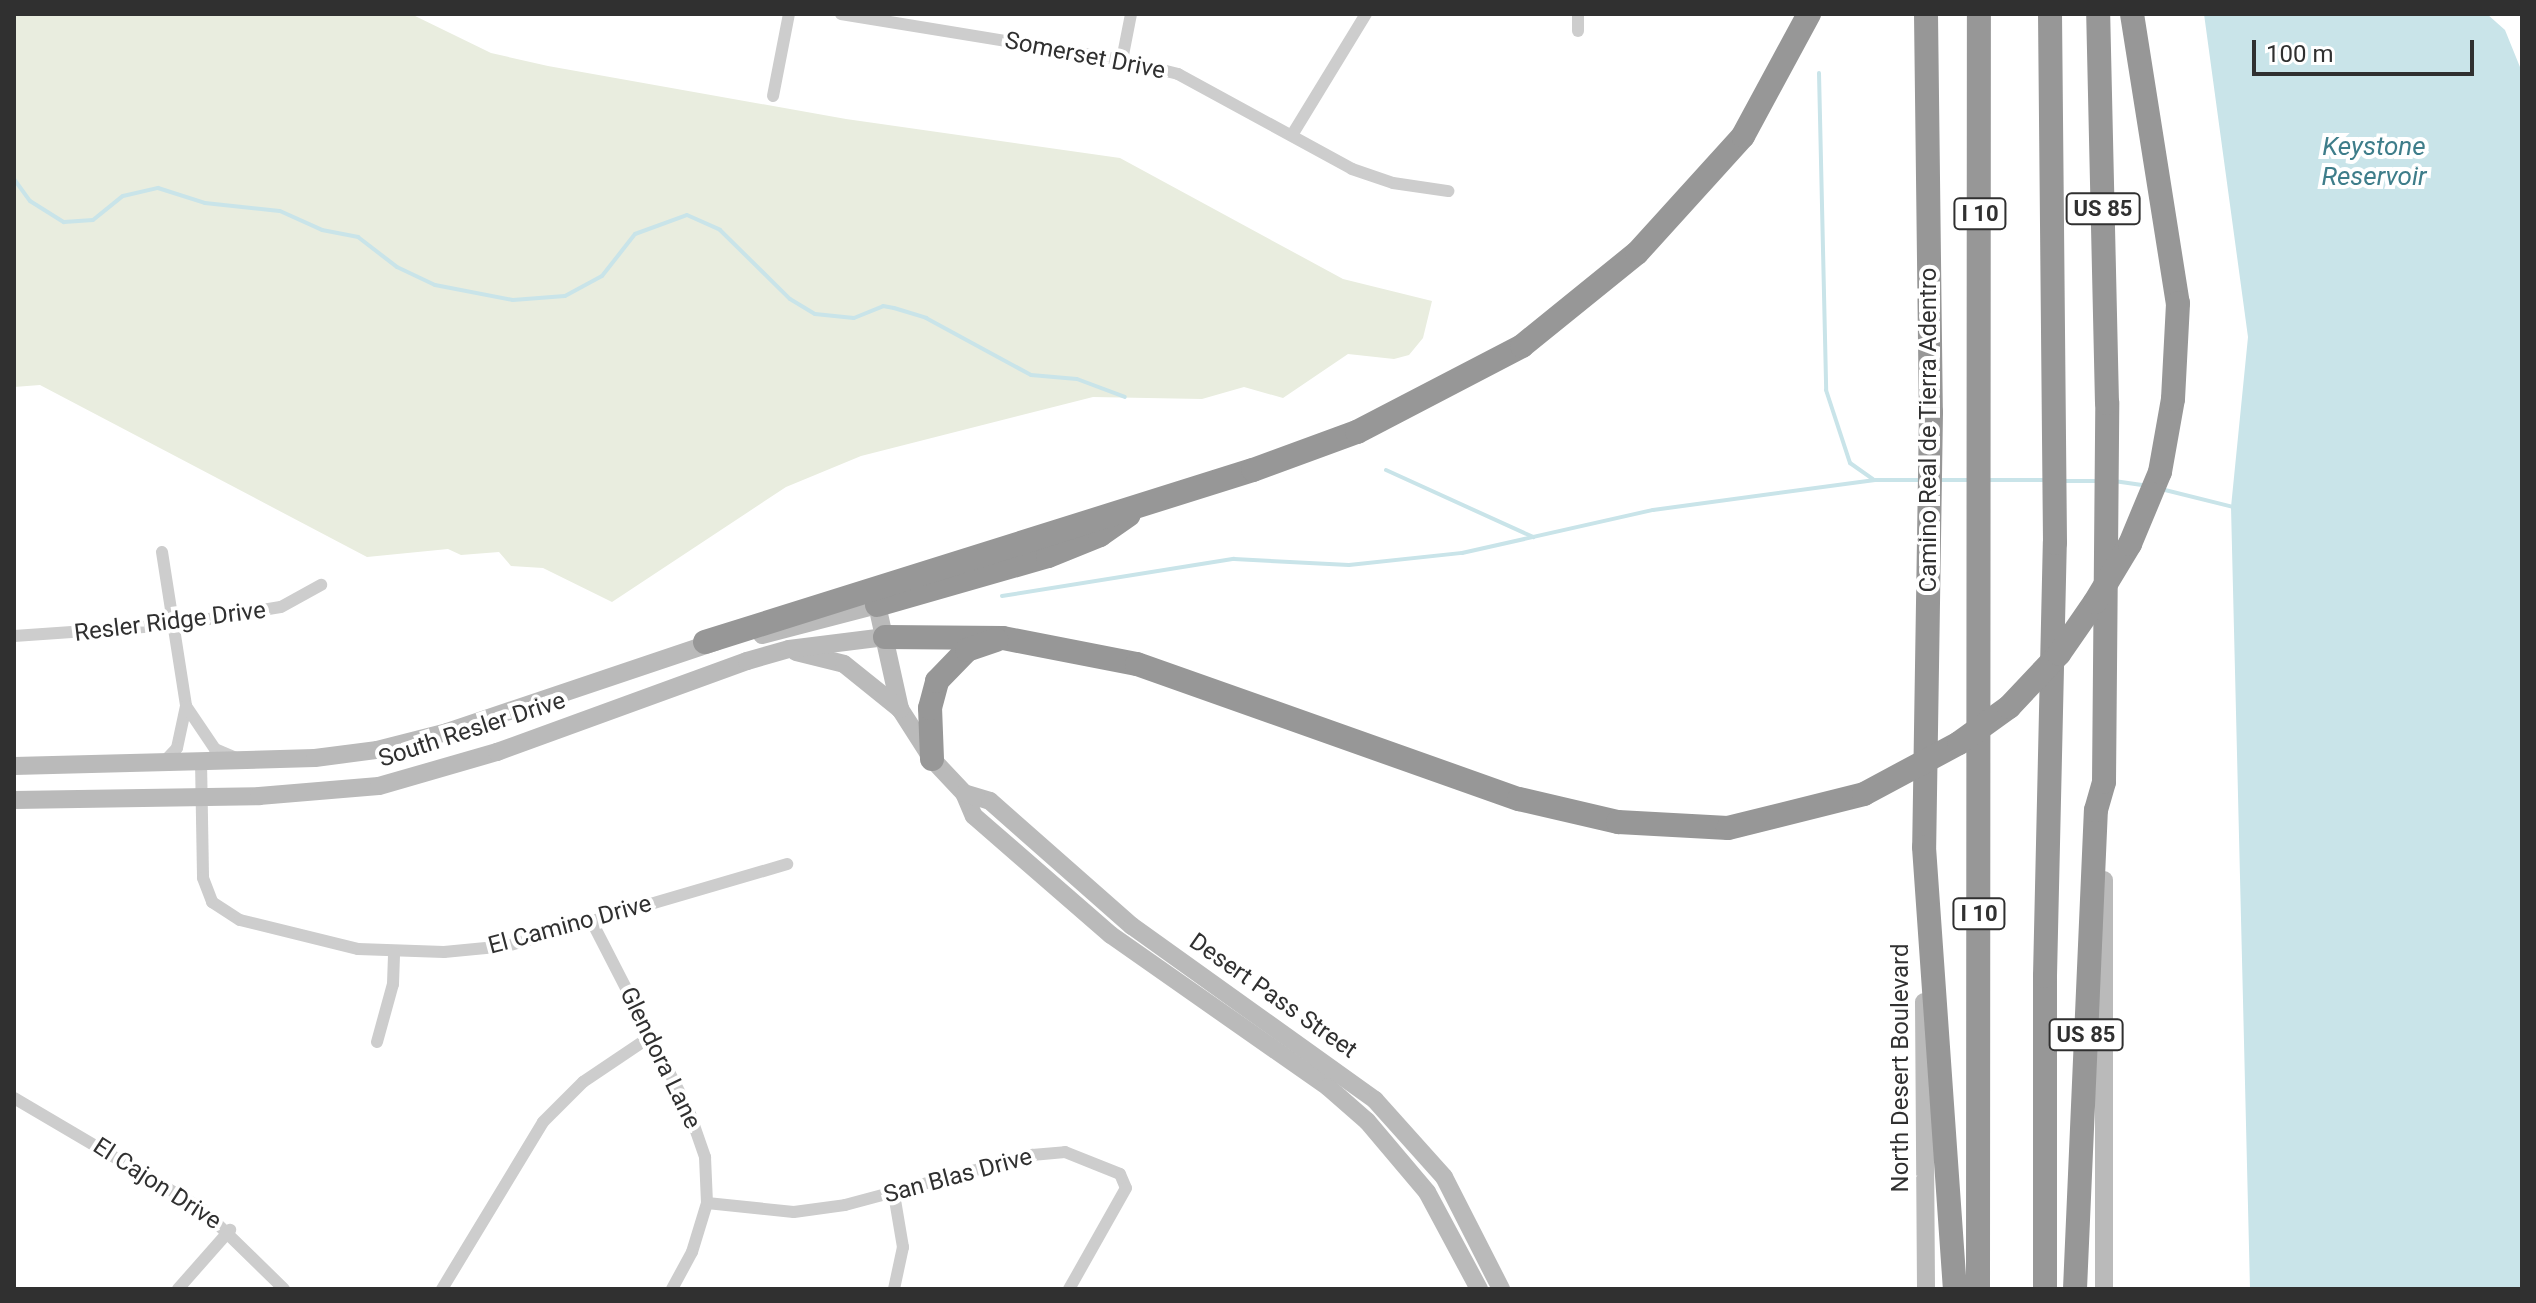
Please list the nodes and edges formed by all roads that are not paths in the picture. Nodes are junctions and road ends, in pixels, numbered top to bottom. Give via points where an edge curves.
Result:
1 (789, 14) edge
2 (841, 14) edge
3 (1131, 14) edge
4 (1366, 14) edge
5 (1578, 14) edge
6 (1809, 14) edge
7 (1926, 14) edge
8 (1979, 14) edge
9 (2050, 14) edge
10 (2098, 14) edge
11 (2132, 14) edge
12 (1578, 31) dead end
13 (1122, 60) junction
14 (773, 96) dead end
15 (1292, 135) junction
16 (1448, 191) dead end
17 (1147, 502) junction
18 (162, 552) dead end
19 (321, 585) dead end
20 (877, 605) junction
21 (173, 625) junction
22 (14, 636) edge
23 (885, 637) junction
24 (1003, 638) junction
25 (705, 642) junction
26 (789, 649) junction
27 (186, 706) junction
28 (900, 709) junction
29 (932, 759) junction
30 (243, 760) junction
31 (201, 761) junction
32 (164, 762) junction
33 (14, 766) edge
34 (2104, 782) junction
35 (964, 793) junction
36 (204, 795) junction
37 (14, 800) edge
38 (1924, 847) junction
39 (787, 864) dead end
40 (592, 922) junction
41 (394, 953) junction
42 (1201, 977) junction
43 (1190, 993) junction
44 (650, 1037) junction
45 (377, 1042) dead end
46 (14, 1098) edge
47 (894, 1194) junction
48 (707, 1203) junction
49 (230, 1230) junction
50 (178, 1289) edge
51 (284, 1289) edge
52 (442, 1289) edge
53 (672, 1289) edge
54 (894, 1289) edge
55 (1069, 1289) edge
56 (1479, 1289) edge
57 (1501, 1289) edge
58 (1926, 1289) edge
59 (1955, 1289) edge
60 (1978, 1289) edge
61 (2045, 1289) edge
62 (2075, 1289) edge
63 (2104, 1289) edge

1 - 14 street
2 - 13 street, Somerset Drive
3 - 13 street
4 - 15 street
5 - 12 street
6 - 17 highway via 1743,136 1637,253 1574,309 1522,346 1357,432
7 - 38 highway, Camino Real de Tierra Adentro via 1931,412
8 - 60 highway, I 10
9 - 61 highway via 2055,543 2045,976
10 - 34 highway, US 85 via 2107,403
11 - 24 highway, bridge via 2178,303 2174,386 2160,472 2130,544 2059,654 2009,707 1959,743 1864,794 1728,828 1644,825 1519,799 1187,678 1084,651
13 - 15 street, Somerset Drive via 1191,80
15 - 16 street, Somerset Drive via 1379,180
17 - 20 highway via 1100,535 1048,556
17 - 25 highway
18 - 21 street
19 - 21 street, Resler Ridge Drive via 281,607
20 - 23 main road, Desert Pass Street
20 - 25 main road, South Resler Drive via 746,640
21 - 22 street, Resler Ridge Drive
21 - 27 street
23 - 24 highway
23 - 26 main road, South Resler Drive
23 - 28 main road, Desert Pass Street
24 - 29 highway via 967,650 937,681 930,708
25 - 30 main road, South Resler Drive via 447,732 377,750
26 - 28 main road via 844,664
26 - 36 main road, South Resler Drive via 422,776 318,793
27 - 30 street via 215,749
27 - 32 street via 177,748
28 - 29 main road, Desert Pass Street
29 - 35 main road, Desert Pass Street
30 - 31 main road, South Resler Drive
31 - 32 main road, South Resler Drive
31 - 36 street, El Camino Drive
32 - 33 main road, South Resler Drive
34 - 62 highway, US 85 via 2096,810
34 - 63 main road
35 - 42 main road, Desert Pass Street via 990,801 1132,926
35 - 43 main road, Desert Pass Street via 974,816 1111,935
36 - 37 main road, South Resler Drive
36 - 41 street, El Camino Drive via 203,878 212,902 223,911 327,943
38 - 58 main road, North Desert Boulevard
38 - 59 highway, Camino Real de Tierra Adentro
39 - 40 street, El Camino Drive
40 - 41 street, El Camino Drive via 507,946
40 - 44 street, Glendora Lane
41 - 45 street via 393,984
42 - 43 main road
42 - 57 main road, Desert Pass Street via 1340,1071 1412,1136 1473,1226
43 - 56 main road, Desert Pass Street via 1328,1087 1367,1121 1427,1192
44 - 48 street, Glendora Lane via 701,1141
44 - 52 street via 583,1082 543,1122
46 - 49 street, El Cajon Drive via 165,1183
47 - 48 street, San Blas Drive via 794,1212
47 - 54 street via 903,1247
47 - 55 street, San Blas Drive via 1032,1155 1065,1152 1120,1174 1125,1193
48 - 53 street, Glendora Lane via 692,1252
49 - 50 street
49 - 51 street, El Cajon Drive

